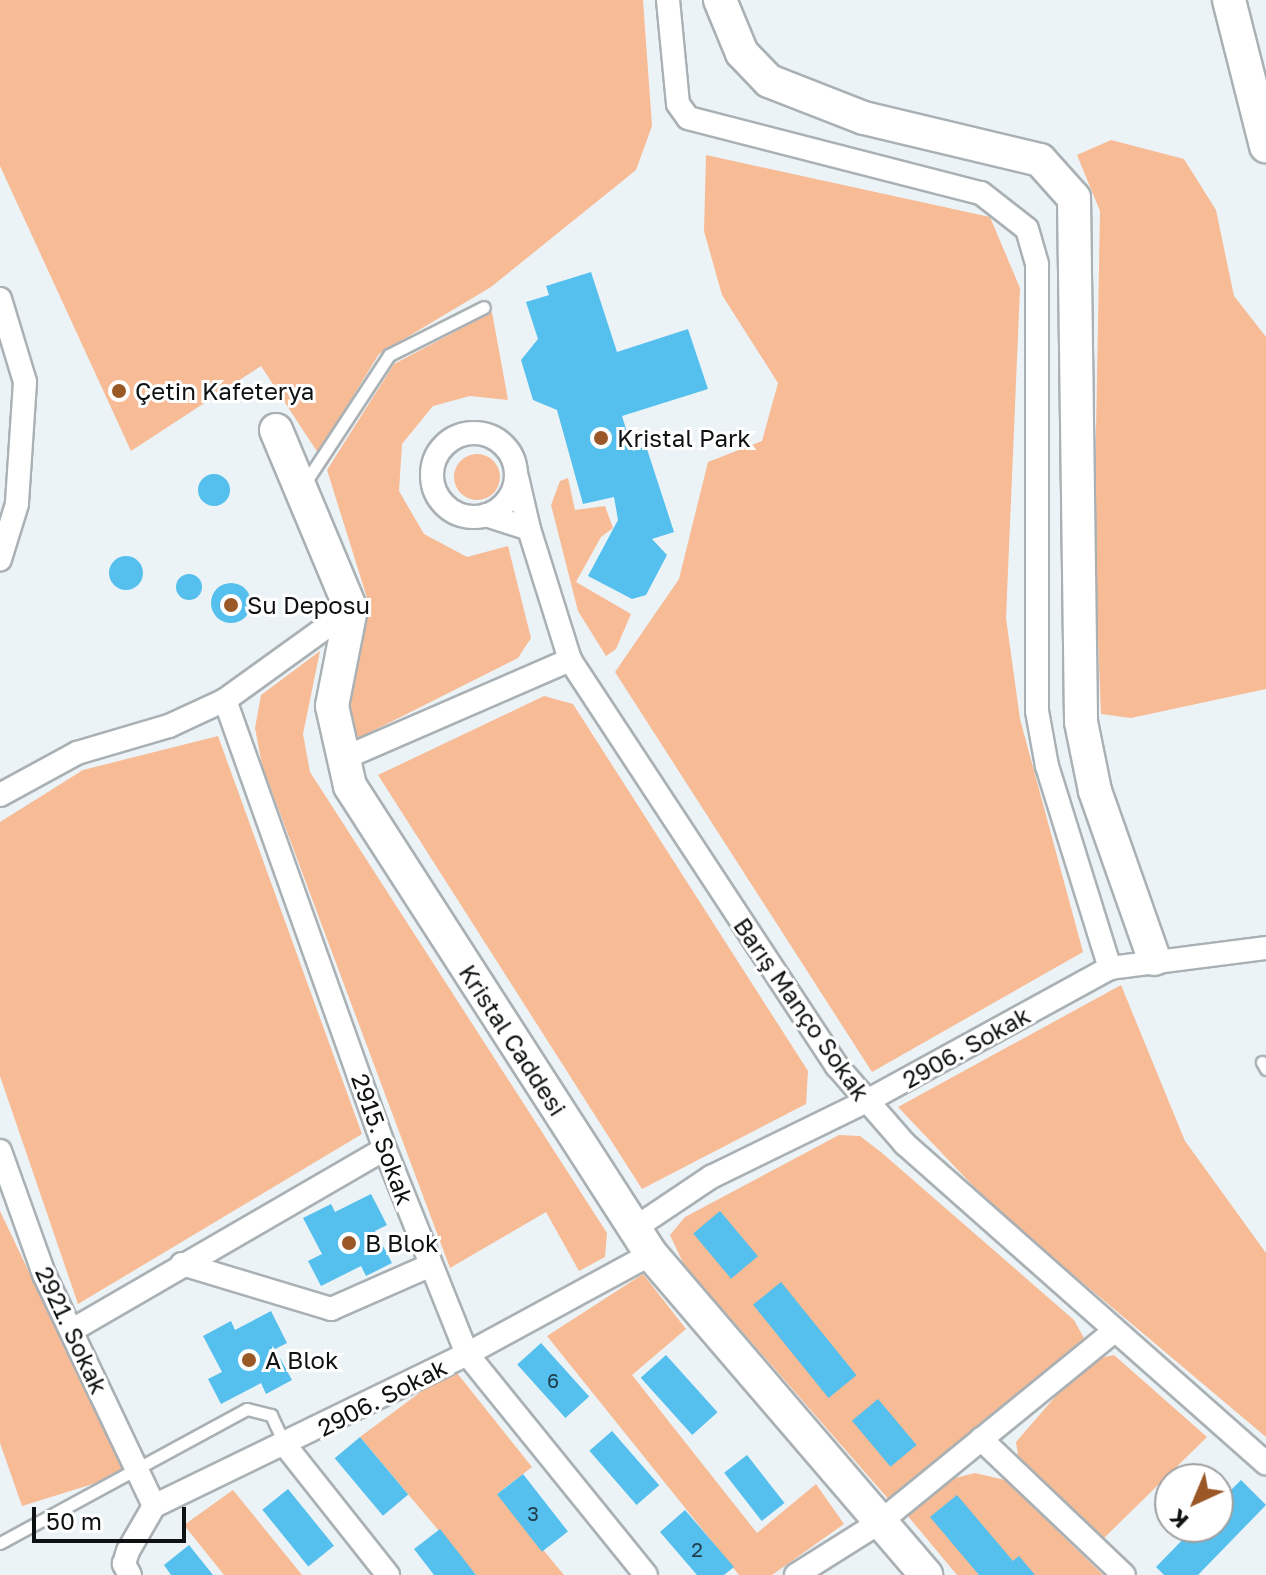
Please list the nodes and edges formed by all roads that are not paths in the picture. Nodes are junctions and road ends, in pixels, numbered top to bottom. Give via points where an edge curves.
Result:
1 (668, 0) edge
2 (720, 0) edge
3 (1229, 0) edge
4 (1266, 146) edge
5 (0, 299) edge
6 (484, 307) dead end
7 (276, 430) dead end
8 (516, 472) junction
9 (303, 487) junction
10 (486, 515) junction
11 (529, 529) junction
12 (0, 559) edge
13 (351, 609) junction
14 (570, 660) junction
15 (225, 700) junction
16 (342, 759) junction
17 (0, 795) edge
18 (1266, 948) edge
19 (1154, 959) junction
20 (1110, 968) junction
21 (865, 1102) junction
22 (385, 1149) junction
23 (0, 1151) edge
24 (643, 1241) junction
25 (182, 1264) junction
26 (431, 1265) junction
27 (74, 1329) junction
28 (1115, 1330) junction
29 (467, 1354) junction
30 (981, 1439) junction
31 (285, 1445) junction
32 (1266, 1463) edge
33 (139, 1473) junction
34 (154, 1506) junction
35 (880, 1522) junction
36 (0, 1543) edge
37 (130, 1575) edge
38 (388, 1575) edge
39 (646, 1575) edge
40 (796, 1575) edge
41 (926, 1575) edge
42 (1124, 1575) edge

1 - 20 street via 678,104 688,118 981,193 1027,229 1037,265 1037,711 1047,766
2 - 19 street via 742,53 769,81 864,118 1040,160 1074,198 1081,722 1095,791
3 - 4 street
5 - 12 street via 25,382 17,504
6 - 9 lane via 389,355
7 - 9 street
8 - 10 street via 508,500
8 - 10 street via 504,446 479,433 451,440 440,450 432,474 439,499 460,515
8 - 11 street, Barış Manço Sokak
9 - 13 street
10 - 11 street
11 - 14 street, Barış Manço Sokak
13 - 15 street
13 - 16 street, Kristal Caddesi via 332,706
14 - 16 street
14 - 21 street, Barış Manço Sokak
15 - 17 street via 169,726 47,766
15 - 22 street, 2915. Sokak
16 - 24 street, Kristal Caddesi via 350,786
18 - 19 street, 2906. Sokak
19 - 20 street, 2906. Sokak
20 - 21 street, 2906. Sokak
21 - 24 street, 2906. Sokak via 711,1177
21 - 28 street, Barış Manço Sokak
22 - 25 street
22 - 26 street, 2915. Sokak
23 - 27 street, 2921. Sokak via 44,1274
24 - 29 street, 2906. Sokak
24 - 35 street, Kristal Caddesi
25 - 26 street via 331,1309
25 - 27 street
26 - 29 street, 2915. Sokak
27 - 33 street, 2921. Sokak
28 - 30 street
28 - 32 street, Barış Manço Sokak
29 - 31 street, 2906. Sokak
29 - 39 street, 2915. Sokak
30 - 35 street
30 - 42 street
31 - 33 lane via 271,1415 247,1409
31 - 34 street, 2906. Sokak
31 - 38 street
33 - 34 street, 2921. Sokak
33 - 36 lane
34 - 37 street via 128,1551 124,1564
35 - 40 street
35 - 41 street, Kristal Caddesi

